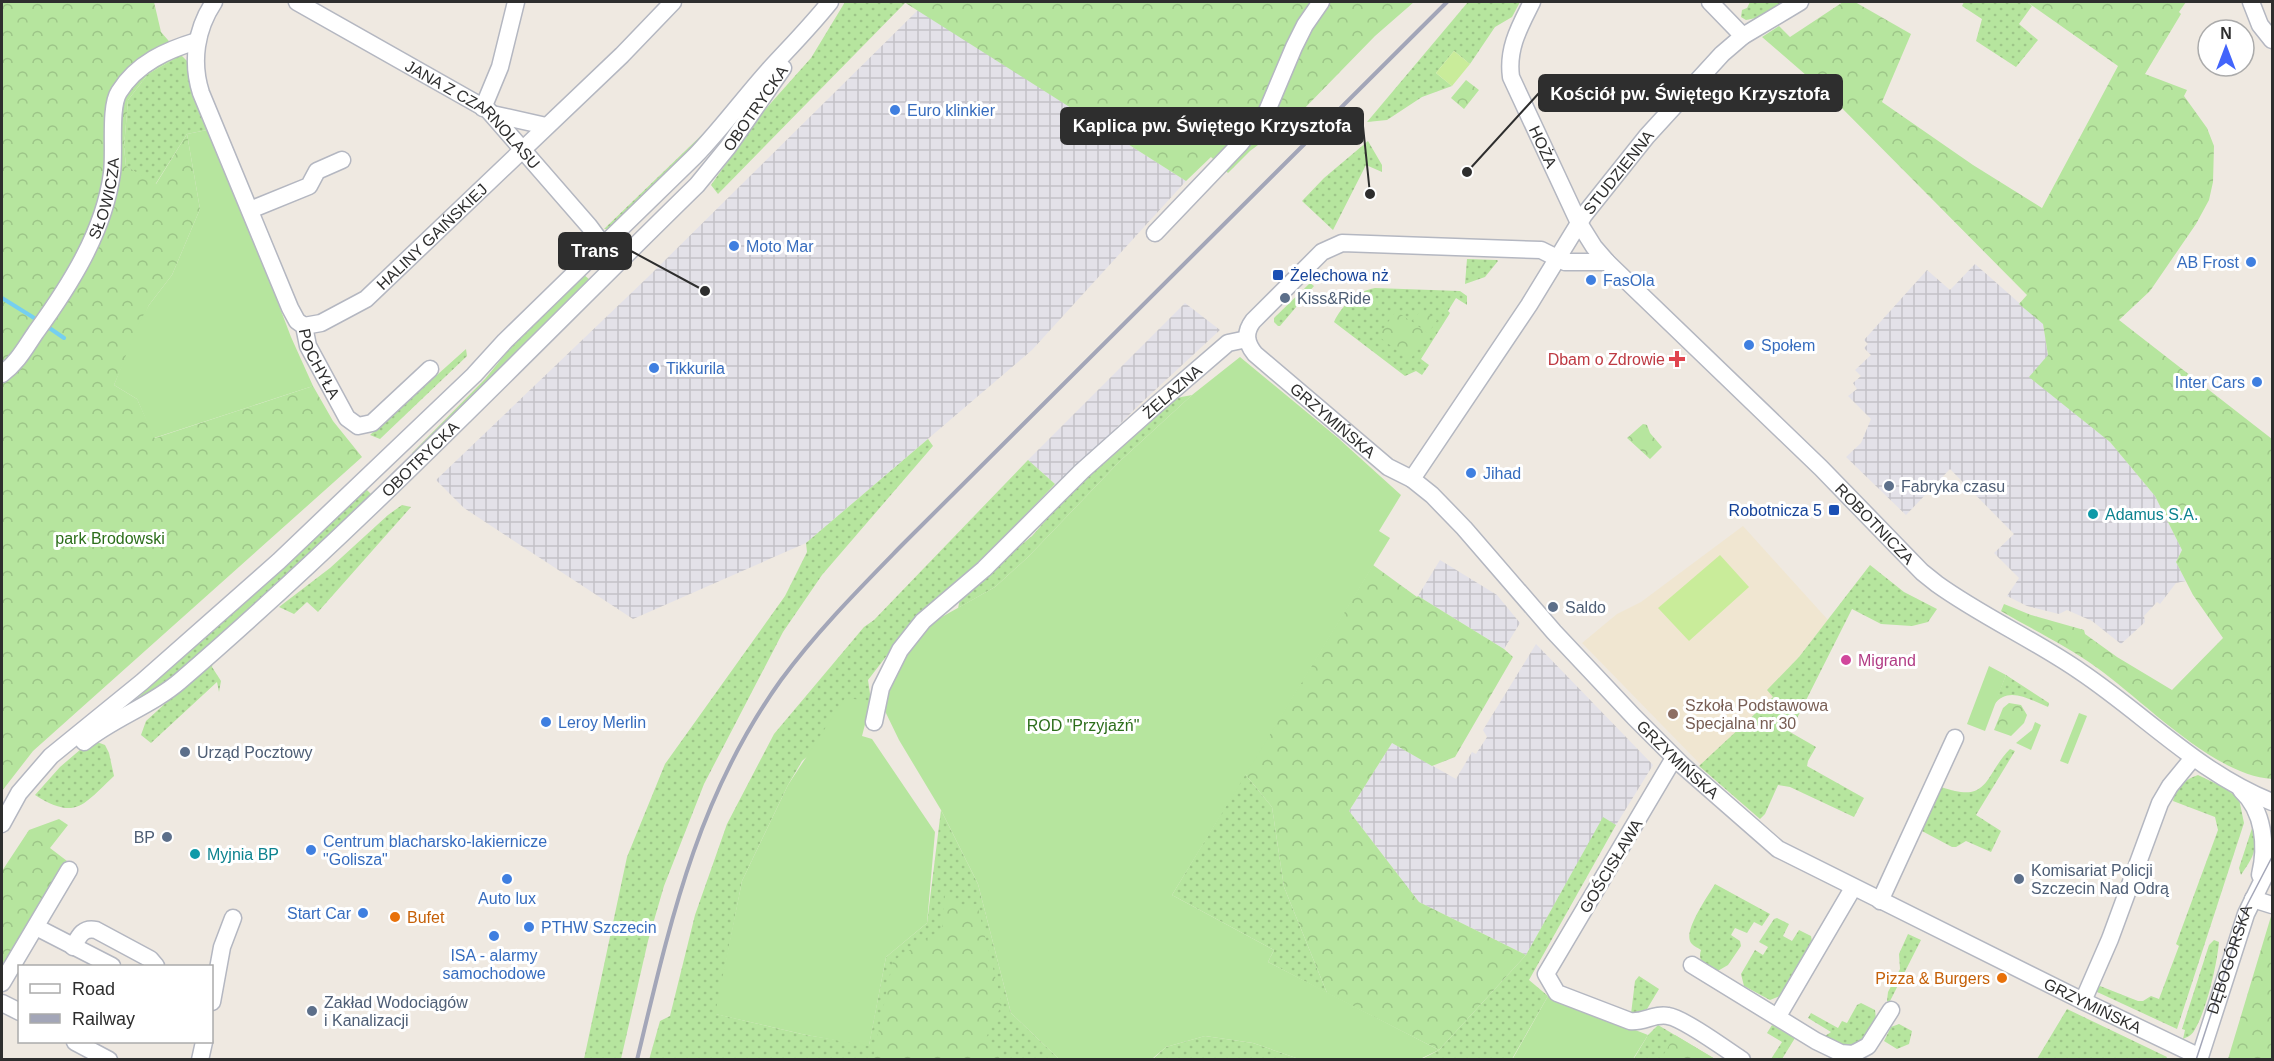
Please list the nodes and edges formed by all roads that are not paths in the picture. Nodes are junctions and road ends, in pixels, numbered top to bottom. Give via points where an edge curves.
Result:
1 (297, 2) edge
2 (516, 2) edge
3 (673, 2) edge
4 (830, 2) edge
5 (1321, 2) edge
6 (1532, 2) edge
7 (1710, 2) edge
8 (1800, 2) edge
9 (2251, 2) edge
10 (209, 5) edge
11 (1743, 36) junction
12 (2272, 40) edge
13 (198, 41) junction
14 (796, 43) junction
15 (488, 111) junction
16 (546, 126) junction
17 (522, 149) junction
18 (342, 160) dead end
19 (250, 210) junction
20 (1580, 223) junction
21 (1155, 233) dead end
22 (604, 245) junction
23 (1558, 260) junction
24 (1607, 262) junction
25 (615, 264) junction
26 (304, 326) junction
27 (1247, 339) junction
28 (430, 369) dead end
29 (2, 374) edge
30 (1412, 479) junction
31 (874, 722) dead end
32 (1955, 738) dead end
33 (1674, 758) junction
34 (2193, 758) junction
35 (2216, 772) junction
36 (2272, 793) edge
37 (2272, 802) edge
38 (2, 824) edge
39 (2, 832) edge
40 (2272, 862) edge
41 (69, 870) dead end
42 (1853, 888) junction
43 (2253, 899) junction
44 (1880, 900) junction
45 (2272, 905) edge
46 (233, 918) dead end
47 (36, 927) junction
48 (73, 946) junction
49 (110, 965) edge
50 (155, 965) edge
51 (1692, 965) dead end
52 (2, 983) edge
53 (213, 996) edge
54 (2083, 1002) junction
55 (2, 1003) edge
56 (1891, 1010) dead end
57 (18, 1011) edge
58 (1778, 1016) junction
59 (79, 1043) edge
60 (204, 1043) edge
61 (2200, 1058) edge
62 (109, 1059) edge
63 (200, 1059) edge
64 (1742, 1059) edge

1 - 15 street, JANA Z CZARNOLASU
2 - 15 street
3 - 16 street, HALINY GAIŃSKIEJ
4 - 14 street, OBOTRYCKA
5 - 21 street via 1294,47 1267,111
6 - 20 street, HOŻA via 1514,38 1511,77
7 - 11 street
8 - 11 street, STUDZIENNA
9 - 12 street via 2260,25
10 - 13 street, POCHYŁA
11 - 20 street, STUDZIENNA via 1647,136
13 - 19 street, POCHYŁA via 198,84
13 - 29 street, SŁOWICZA via 148,62 119,91 114,106 112,172 88,247 62,297 20,358
14 - 22 street, OBOTRYCKA via 768,70 722,128
14 - 25 street, OBOTRYCKA via 780,74 709,172
15 - 16 street
15 - 17 street, JANA Z CZARNOLASU
16 - 17 street, HALINY GAIŃSKIEJ
17 - 22 street, JANA Z CZARNOLASU
17 - 26 street, HALINY GAIŃSKIEJ via 366,299 321,323
18 - 19 street via 317,171 309,186
19 - 26 street, POCHYŁA via 290,308
20 - 23 street, STUDZIENNA
20 - 24 street, ROBOTNICZA
22 - 25 street, JANA Z CZARNOLASU
22 - 38 street, OBOTRYCKA via 279,561 51,756 20,793
23 - 24 street
23 - 27 street via 1541,250 1342,243 1322,252 1253,321
23 - 30 street, STUDZIENNA
24 - 34 street, ROBOTNICZA via 1926,575 1961,601 2081,672
25 - 39 street, OBOTRYCKA via 381,498 177,684 99,730 69,754
26 - 28 street, POCHYŁA via 308,345 320,368 347,418 358,426 372,423
27 - 30 street, GRZYMIŃSKA via 1255,354 1388,467
27 - 31 street, ŻELAZNA via 1228,343 1156,405 1082,471 984,569 923,621 886,676
30 - 33 street, GRZYMIŃSKA via 1443,506 1554,632
32 - 44 street
33 - 42 street, GRZYMIŃSKA via 1778,849
33 - 64 street, GOŚCISŁAWA via 1546,974 1557,993 1630,1021 1670,1016
34 - 35 street, ROBOTNICZA
34 - 54 street via 2160,803
35 - 36 street, ROBOTNICZA
35 - 37 street, ROBOTNICZA
35 - 43 street, ROBOTNICZA via 2245,793 2260,822 2263,858
40 - 43 street, DĘBOGÓRSKA
41 - 47 street
42 - 44 street, GRZYMIŃSKA
42 - 58 street
43 - 45 street
43 - 61 street, DĘBOGÓRSKA
44 - 54 street, GRZYMIŃSKA
46 - 53 street via 222,947
47 - 48 street
47 - 52 street
48 - 49 street
48 - 50 street via 87,929 96,930
51 - 58 street
54 - 61 street, GRZYMIŃSKA
55 - 57 street
56 - 58 street via 1868,1046 1853,1054 1832,1050
59 - 62 street
60 - 63 street

